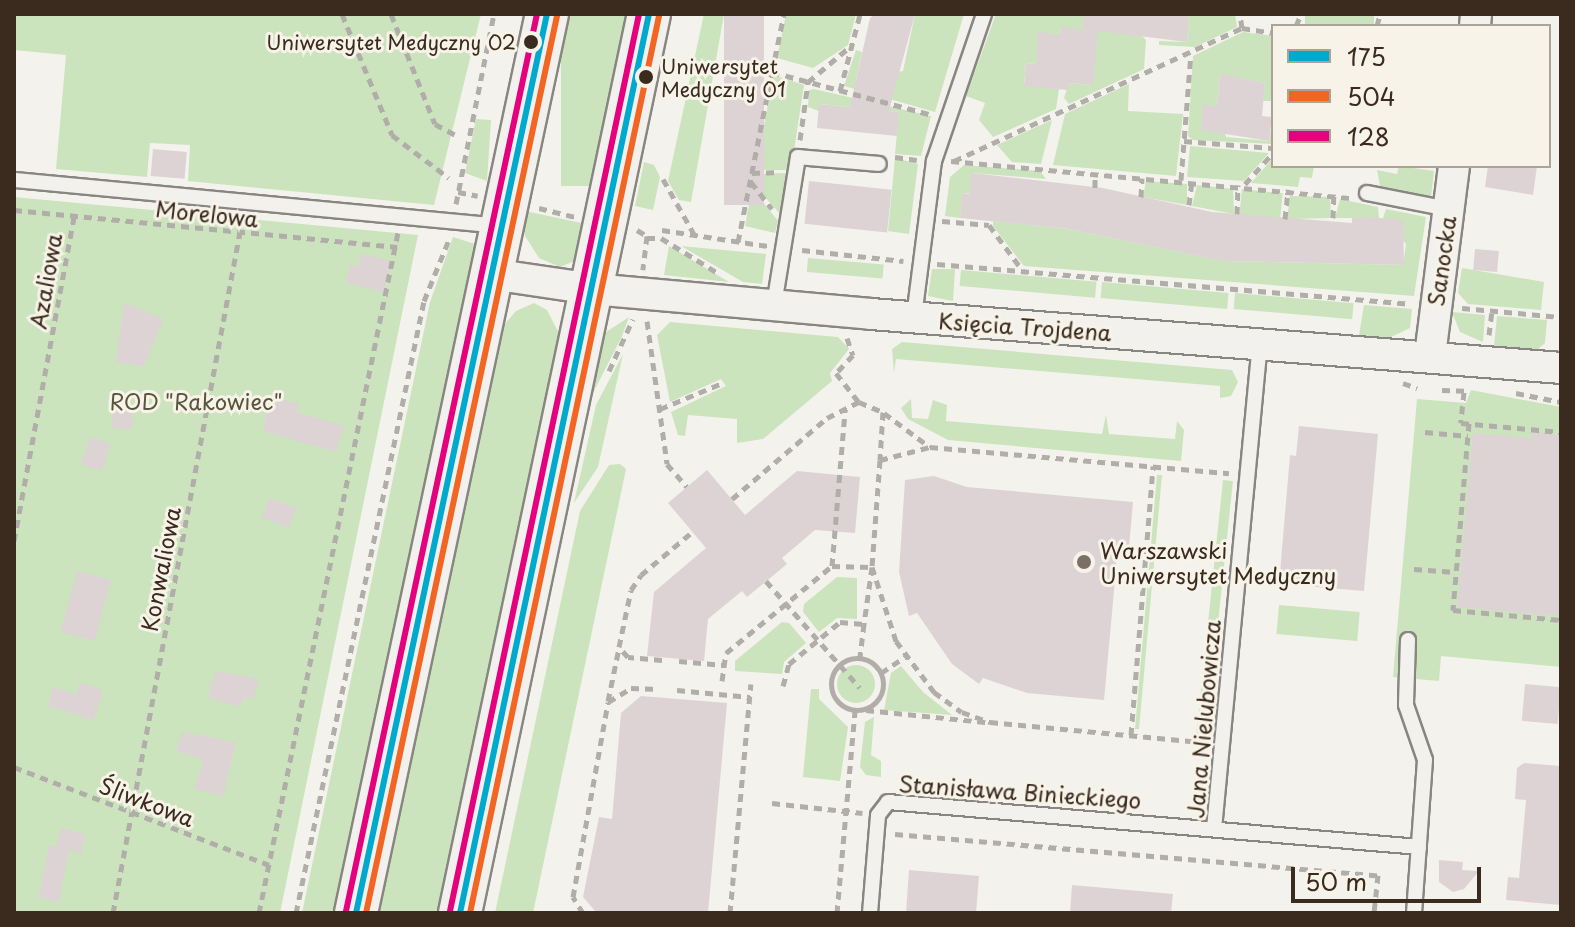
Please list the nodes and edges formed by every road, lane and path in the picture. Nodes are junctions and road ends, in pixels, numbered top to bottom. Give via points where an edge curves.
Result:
1 (342, 14) edge
2 (391, 14) edge
3 (494, 14) edge
4 (547, 14) edge
5 (649, 14) edge
6 (784, 14) edge
7 (860, 14) edge
8 (984, 14) edge
9 (1240, 14) edge
10 (1242, 28) junction
11 (1271, 33) edge
12 (852, 45) junction
13 (1191, 53) junction
14 (772, 72) junction
15 (808, 82) junction
16 (840, 91) junction
17 (935, 116) dead end
18 (459, 137) dead end
19 (1184, 141) junction
20 (1271, 150) edge
21 (1271, 152) edge
22 (798, 157) junction
23 (934, 161) junction
24 (954, 161) junction
25 (879, 164) dead end
26 (1454, 168) edge
27 (1048, 169) junction
28 (1095, 173) junction
29 (948, 175) dead end
30 (1142, 177) junction
31 (449, 178) dead end
32 (663, 179) dead end
33 (1048, 179) dead end
34 (14, 180) edge
35 (1181, 180) junction
36 (1192, 181) junction
37 (1242, 185) junction
38 (1095, 188) dead end
39 (1288, 189) junction
40 (1334, 194) junction
41 (1363, 196) joint
42 (1141, 197) dead end
43 (944, 205) dead end
44 (1189, 205) dead end
45 (454, 209) dead end
46 (1448, 209) junction
47 (14, 210) edge
48 (1237, 214) dead end
49 (74, 216) junction
50 (517, 217) junction
51 (1333, 218) dead end
52 (1285, 219) dead end
53 (593, 221) dead end
54 (630, 229) dead end
55 (662, 230) dead end
56 (240, 232) junction
57 (398, 234) dead end
58 (694, 235) junction
59 (450, 236) dead end
60 (647, 238) junction
61 (738, 242) junction
62 (397, 247) junction
63 (782, 248) junction
64 (920, 262) junction
65 (644, 267) dead end
66 (1023, 271) junction
67 (491, 274) junction
68 (592, 289) junction
69 (1416, 304) dead end
70 (770, 305) junction
71 (1454, 308) dead end
72 (1492, 311) junction
73 (647, 317) dead end
74 (914, 317) junction
75 (1561, 317) edge
76 (843, 333) dead end
77 (1260, 343) junction
78 (1488, 348) dead end
79 (1430, 356) junction
80 (1561, 368) edge
81 (720, 384) dead end
82 (1464, 392) dead end
83 (859, 402) junction
84 (660, 409) junction
85 (845, 409) junction
86 (883, 412) junction
87 (1469, 423) junction
88 (1425, 432) dead end
89 (1561, 432) edge
90 (1468, 436) junction
91 (930, 447) junction
92 (880, 460) junction
93 (1153, 466) junction
94 (1230, 474) dead end
95 (687, 487) dead end
96 (732, 499) dead end
97 (692, 532) dead end
98 (14, 541) edge
99 (832, 566) junction
100 (872, 567) junction
101 (1414, 569) dead end
102 (1456, 572) junction
103 (766, 581) dead end
104 (785, 604) junction
105 (1561, 620) edge
106 (864, 624) junction
107 (1408, 640) dead end
108 (817, 641) junction
109 (619, 647) junction
110 (905, 657) junction
111 (860, 658) junction
112 (662, 660) dead end
113 (679, 661) dead end
114 (839, 664) junction
115 (724, 665) junction
116 (881, 673) junction
117 (722, 681) dead end
118 (751, 684) dead end
119 (783, 686) dead end
120 (860, 688) dead end
121 (659, 689) dead end
122 (677, 690) dead end
123 (750, 697) junction
124 (608, 702) junction
125 (866, 710) junction
126 (855, 711) junction
127 (990, 722) junction
128 (1131, 735) junction
129 (1204, 742) dead end
130 (14, 767) edge
131 (772, 803) dead end
132 (846, 811) junction
133 (131, 812) junction
134 (864, 813) dead end
135 (1214, 829) junction
136 (1419, 847) junction
137 (891, 850) dead end
138 (269, 865) junction
139 (1379, 866) dead end
140 (1378, 875) junction
141 (579, 912) edge
142 (113, 913) edge
143 (259, 913) edge
144 (296, 913) edge
145 (356, 913) edge
146 (460, 913) edge
147 (730, 913) edge
148 (837, 913) edge
149 (870, 913) edge
150 (1374, 913) edge
151 (1414, 913) edge

1 - 31 path via 392,135
2 - 18 path via 435,124
3 - 45 path
4 - 50 main road
5 - 68 main road
6 - 14 path
7 - 12 path
8 - 23 lane
9 - 10 path
10 - 11 path
10 - 13 path
12 - 15 path
12 - 16 path
13 - 19 path
13 - 24 path
14 - 15 path
14 - 61 path
15 - 16 path
15 - 22 path
16 - 17 path
19 - 20 path
19 - 35 path
21 - 37 path
22 - 25 lane
22 - 63 lane
23 - 24 path
23 - 64 lane
24 - 27 path
24 - 29 path
26 - 46 street, Sanocka
27 - 28 path
27 - 33 path
28 - 30 path
28 - 38 path
30 - 35 path
30 - 42 path
32 - 58 path
34 - 50 lane
35 - 36 path
36 - 37 path
36 - 44 path
37 - 39 path
37 - 48 path
39 - 40 path
39 - 52 path
40 - 41 path
40 - 51 path
41 - 46 lane
43 - 66 path via 942,221 989,225
46 - 79 street, Sanocka
47 - 49 path, Morelowa
49 - 56 path, Morelowa
49 - 98 path, Azaliowa
50 - 53 path
50 - 67 main road
54 - 60 path
55 - 58 path
56 - 62 path, Morelowa
56 - 133 path, Konwaliowa
57 - 62 path
58 - 61 path
59 - 144 path via 446,255 433,274
60 - 65 path
60 - 70 path via 661,238
61 - 63 path
62 - 138 path
63 - 64 path
63 - 70 lane
64 - 66 path
64 - 74 lane
66 - 69 path
67 - 68 street, Księcia Trojdena
67 - 145 main road
68 - 70 street, Księcia Trojdena
68 - 146 main road
70 - 74 street, Księcia Trojdena
71 - 72 path
72 - 75 path
72 - 78 path
73 - 84 path
74 - 77 street, Księcia Trojdena
76 - 83 path via 853,355 836,373
77 - 79 street, Księcia Trojdena
77 - 135 lane, Jana Nielubowicza
79 - 80 street, Księcia Trojdena
81 - 84 path
82 - 87 path via 1461,423
83 - 85 path
83 - 86 path
84 - 95 path via 667,464
85 - 96 path via 827,418
85 - 99 path
86 - 91 path
86 - 92 path
87 - 89 path
87 - 90 path
88 - 90 path
90 - 102 path
91 - 92 path
91 - 93 path
92 - 100 path
93 - 94 path
93 - 128 path
97 - 109 path via 631,590
99 - 100 path
99 - 104 path
100 - 106 path
100 - 110 path
101 - 102 path
102 - 105 path via 1453,610
103 - 104 path
104 - 108 path
104 - 115 path via 726,653
106 - 108 path via 840,622
106 - 111 path
107 - 136 lane via 1406,705 1425,760
108 - 114 path
108 - 119 path via 789,664
109 - 112 path via 628,657
109 - 124 path
110 - 116 path
110 - 127 path via 934,692 962,712
111 - 114 path
111 - 116 path
113 - 115 path
114 - 120 path
114 - 126 path via 831,677 831,693 840,705
115 - 117 path
116 - 125 path via 884,687
118 - 123 path
121 - 124 path via 631,688
122 - 123 path
123 - 147 path
124 - 141 path via 573,897
125 - 126 path
125 - 127 path
126 - 132 path
127 - 128 path
128 - 129 path
130 - 133 path, Śliwkowa
131 - 132 path
132 - 134 path
132 - 148 path
133 - 138 path, Śliwkowa
133 - 142 path, Konwaliowa
135 - 136 lane, Jana Nielubowicza
135 - 149 lane, Stanisława Binieckiego via 888,802 878,815
136 - 151 lane
137 - 140 path via 892,834
138 - 143 path
139 - 140 path
140 - 150 path

